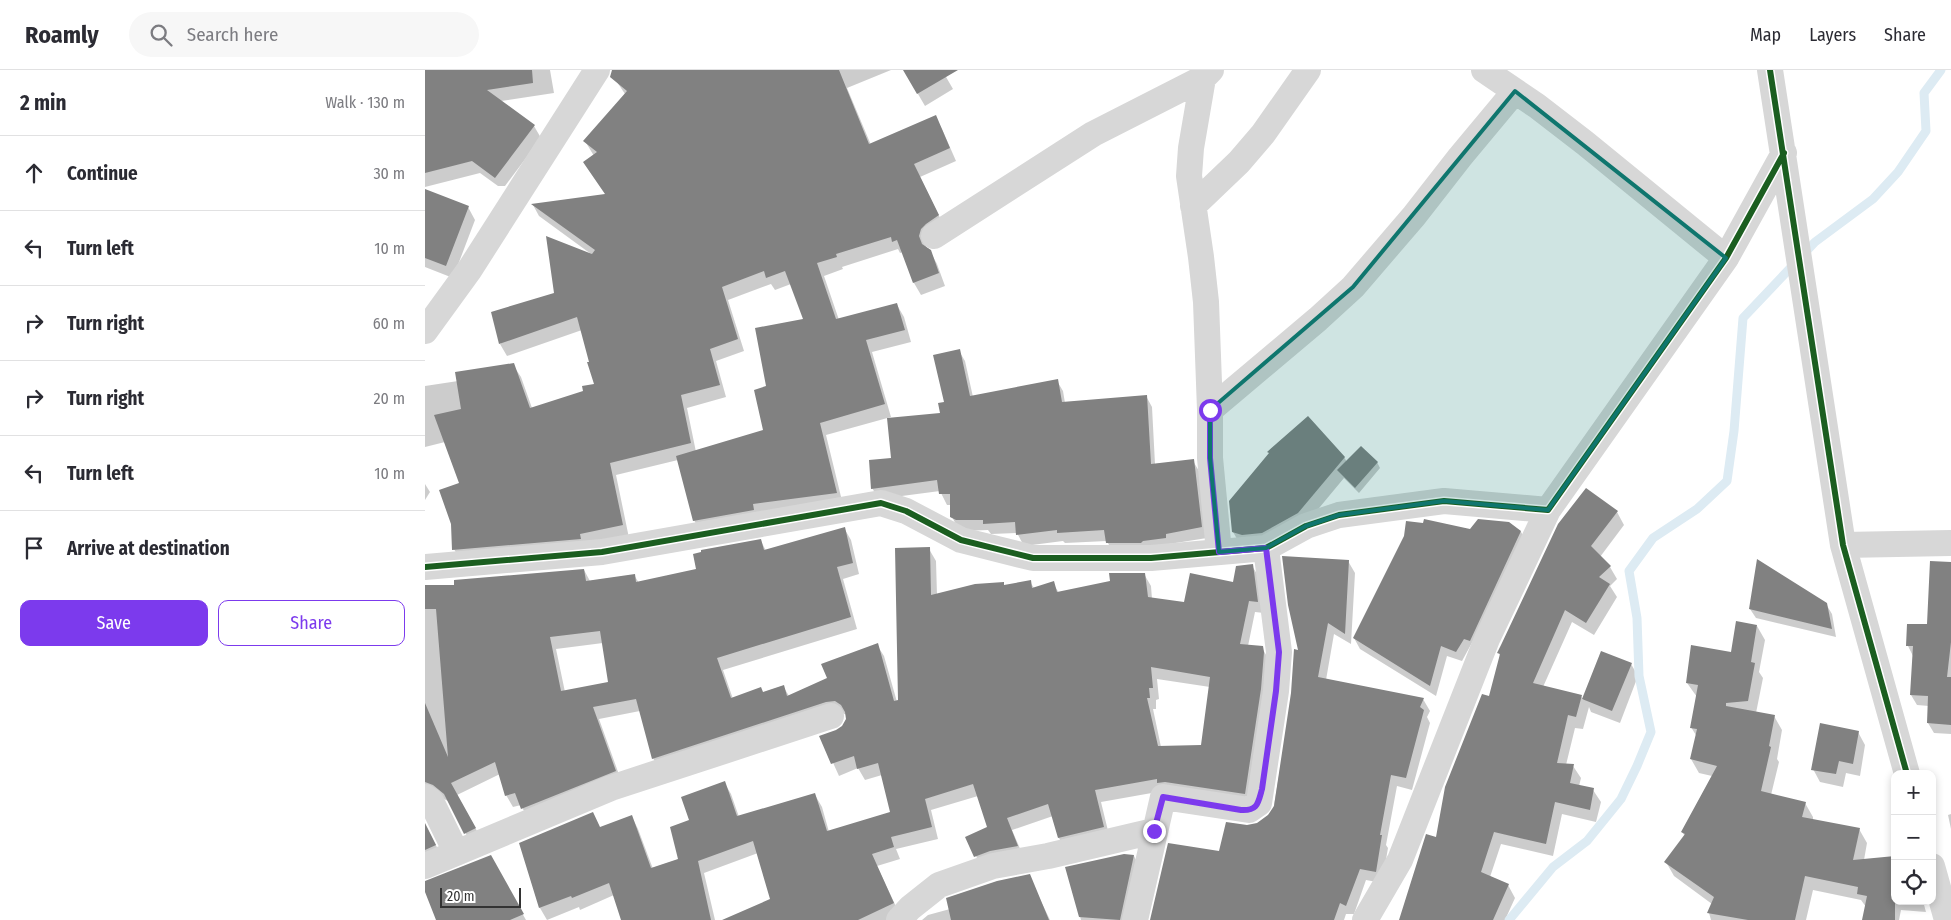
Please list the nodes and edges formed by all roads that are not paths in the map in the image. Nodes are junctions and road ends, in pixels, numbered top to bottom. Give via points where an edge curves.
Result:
1 (597, 70) edge
2 (1308, 70) edge
3 (1484, 70) edge
4 (1771, 70) edge
5 (1207, 74) edge
6 (1515, 91) junction
7 (1784, 153) junction
8 (1193, 206) junction
9 (934, 236) dead end
10 (1725, 258) junction
11 (425, 331) edge
12 (1210, 410) junction
13 (1548, 510) junction
14 (1951, 543) edge
15 (1843, 545) junction
16 (1266, 548) junction
17 (1219, 552) junction
18 (425, 567) edge
19 (831, 716) dead end
20 (1906, 770) edge
21 (425, 797) edge
22 (1154, 831) junction
23 (456, 852) junction
24 (425, 866) edge
25 (1936, 880) edge
26 (899, 920) edge
27 (1135, 920) edge
28 (1365, 920) edge
29 (1947, 920) edge

1 - 11 street via 470,269
2 - 8 street via 1263,134
3 - 6 street
4 - 7 street
5 - 8 street via 1191,148 1189,176
5 - 9 street via 1093,134
6 - 10 street via 1585,143
6 - 12 street via 1353,287
7 - 10 street
7 - 15 street
8 - 12 street via 1205,293
10 - 13 street
12 - 17 street via 1210,458
13 - 16 street via 1444,500 1339,515 1306,526
13 - 28 street via 1487,639 1400,860
14 - 15 street
15 - 20 street
16 - 17 street
16 - 22 street via 1279,652 1259,803 1249,810 1163,797
17 - 18 street via 1151,558 1033,558 961,540 906,512 881,504 602,552
19 - 23 street via 611,788
21 - 23 street via 431,801
22 - 26 street via 993,866 939,885
22 - 27 street
23 - 24 street
25 - 29 street

